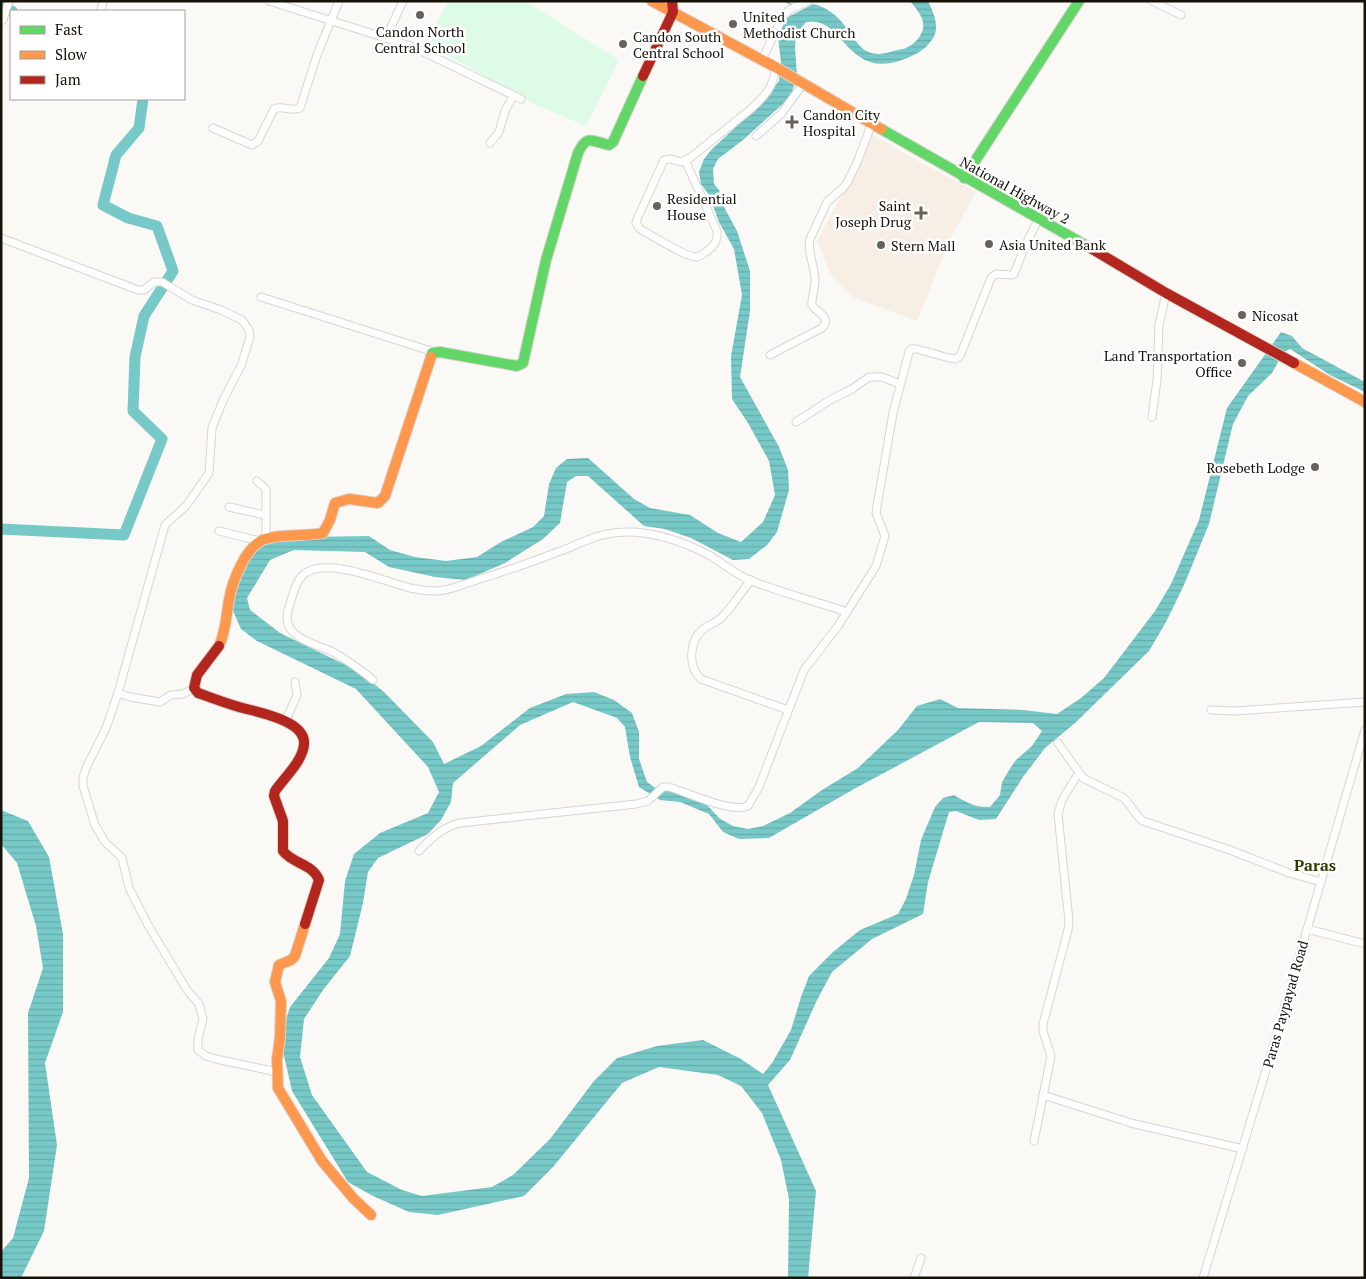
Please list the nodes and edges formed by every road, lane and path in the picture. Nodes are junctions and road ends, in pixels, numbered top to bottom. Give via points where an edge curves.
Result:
1 (269, 1) edge
2 (339, 1) edge
3 (403, 1) edge
4 (652, 1) edge
5 (672, 1) edge
6 (808, 1) edge
7 (1079, 1) edge
8 (1152, 1) edge
9 (8, 4) edge
10 (672, 12) junction
11 (1181, 15) dead end
12 (4, 20) dead end
13 (330, 21) junction
14 (386, 38) junction
15 (762, 60) junction
16 (777, 68) junction
17 (801, 83) junction
18 (514, 95) junction
19 (522, 99) dead end
20 (872, 123) junction
21 (213, 128) dead end
22 (756, 136) dead end
23 (490, 143) dead end
24 (686, 160) junction
25 (964, 178) junction
26 (1039, 218) junction
27 (1, 238) edge
28 (1166, 293) junction
29 (261, 297) dead end
30 (434, 352) junction
31 (770, 355) dead end
32 (900, 384) junction
33 (1365, 402) edge
34 (1152, 417) dead end
35 (796, 422) dead end
36 (257, 482) dead end
37 (229, 507) dead end
38 (265, 515) junction
39 (219, 531) dead end
40 (263, 540) junction
41 (751, 580) junction
42 (847, 612) junction
43 (373, 680) dead end
44 (295, 682) dead end
45 (194, 688) junction
46 (118, 692) junction
47 (1365, 702) edge
48 (788, 710) junction
49 (1211, 710) dead end
50 (285, 722) junction
51 (1365, 730) edge
52 (1058, 743) dead end
53 (1078, 774) junction
54 (418, 850) dead end
55 (1321, 882) junction
56 (1307, 929) junction
57 (1365, 944) edge
58 (277, 1072) junction
59 (1043, 1096) junction
60 (1034, 1141) dead end
61 (1243, 1148) junction
62 (371, 1215) dead end
63 (921, 1258) dead end
64 (914, 1278) edge
65 (1202, 1278) edge

1 - 13 street
2 - 13 street
3 - 14 street
4 - 10 street, National Highway 2
5 - 10 street
6 - 15 street via 789,10 778,24
7 - 25 street
8 - 11 street
9 - 12 street
10 - 15 street, National Highway 2
10 - 30 street via 612,144 587,140 578,153 546,260 523,363 517,366
13 - 14 street
13 - 21 street via 300,108 274,109 258,141 252,145
14 - 18 street via 425,52
15 - 16 street, National Highway 2
16 - 17 street, National Highway 2
16 - 24 street via 761,101
17 - 20 street, National Highway 2
17 - 22 street via 782,114
18 - 19 street
18 - 23 street via 505,111 500,132
20 - 25 street, National Highway 2
20 - 31 street via 848,181 827,202 808,245 815,278 812,305 823,315 825,324
24 - 24 street via 664,160 636,223 640,230 697,257 714,245 717,231
25 - 26 street, National Highway 2
26 - 28 street, National Highway 2
26 - 32 street via 1014,274 996,274 992,278 960,356 956,359 911,349
27 - 46 street via 138,290 144,290 154,282 165,284 192,300 242,320 249,330 250,341 241,366 212,428 208,473 186,506 165,525
28 - 33 street, National Highway 2
28 - 34 street via 1159,325
29 - 30 street
30 - 40 street via 385,496 374,504 339,500 323,533
32 - 35 street via 882,377 869,377
32 - 42 street via 876,513 885,536 883,545 876,566
36 - 38 street via 266,489
37 - 38 street
38 - 40 street
39 - 40 street
40 - 45 street via 250,550 234,583 222,640 198,674
41 - 42 street
41 - 43 street via 696,549 636,531 590,538 502,573 441,591 409,588 364,573 338,569 306,572 297,584 288,610 290,629 343,658
41 - 48 street via 722,617 700,633 692,650 694,664 701,679
42 - 48 street via 804,670
44 - 50 street via 297,695
45 - 46 street via 160,702
45 - 50 street via 204,695
46 - 58 street via 106,728 83,777 95,825 105,842 122,858 129,888 148,925 199,1004 203,1019 198,1050 216,1059
47 - 49 street
48 - 54 street via 759,787 748,806 729,806 663,787 644,803 451,825
50 - 58 street via 302,734 304,743 274,796 283,821 283,851 289,858 314,871 319,880 295,956 280,965 275,978 274,986 281,1001
51 - 55 street, Paras Paypayad Road
52 - 53 street
53 - 55 street via 1122,797 1147,823
53 - 59 street via 1062,800 1058,814 1069,921 1043,1024 1052,1056
55 - 56 street, Paras Paypayad Road
56 - 57 street
56 - 61 street, Paras Paypayad Road
58 - 62 street via 278,1088 283,1098 322,1161
59 - 60 street
59 - 61 street via 1110,1118
61 - 65 street, Paras Paypayad Road
63 - 64 street

